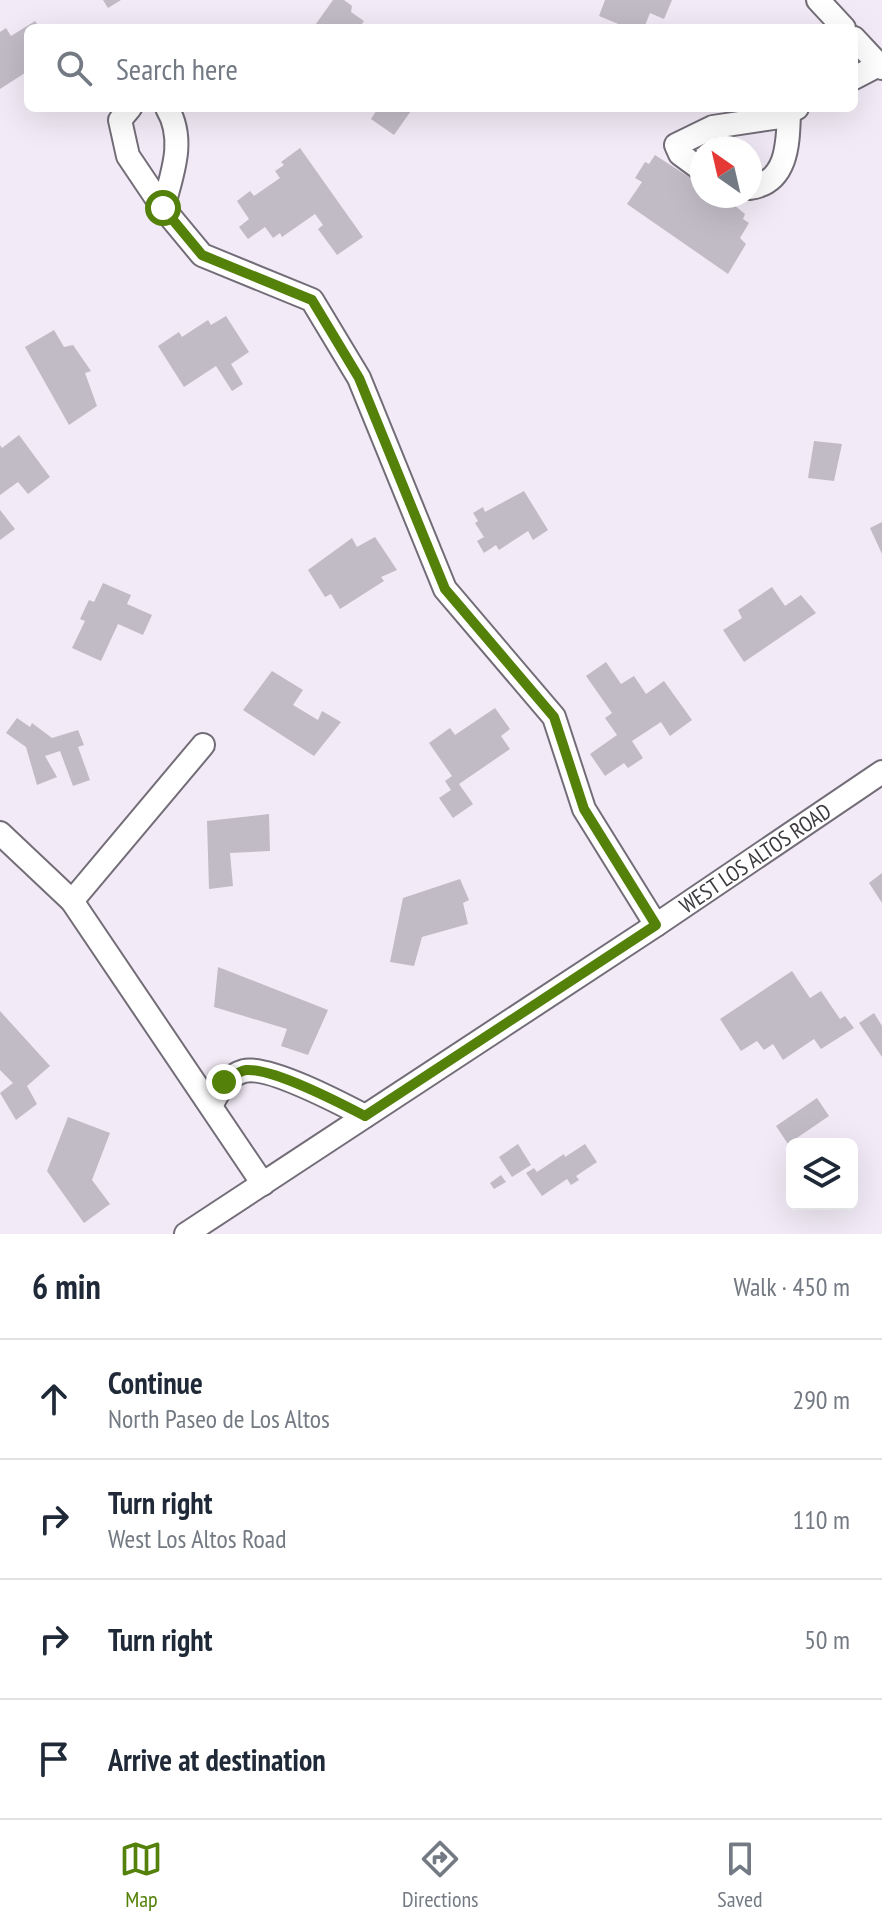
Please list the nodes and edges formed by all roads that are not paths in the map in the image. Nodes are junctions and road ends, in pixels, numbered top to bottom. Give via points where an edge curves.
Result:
1 (818, 0) edge
2 (840, 24) edge
3 (858, 42) edge
4 (881, 67) edge
5 (858, 76) edge
6 (127, 112) edge
7 (169, 112) edge
8 (789, 112) edge
9 (793, 112) edge
10 (694, 136) edge
11 (690, 138) edge
12 (690, 161) edge
13 (762, 186) edge
14 (163, 208) junction
15 (203, 745) dead end
16 (882, 772) edge
17 (0, 833) edge
18 (72, 901) junction
19 (656, 925) junction
20 (211, 1106) junction
21 (365, 1116) junction
22 (263, 1184) junction
23 (186, 1234) edge

1 - 2 street
3 - 4 street
4 - 5 street
6 - 14 street via 120,120 128,156
7 - 14 street via 178,147
8 - 10 street via 713,127
9 - 13 street via 783,165
11 - 12 street via 676,145
14 - 19 street via 202,255 312,300 359,378 445,589 554,717 584,809
15 - 18 street
16 - 19 street, WEST LOS ALTOS ROAD
17 - 18 street
18 - 20 street
19 - 21 street, WEST LOS ALTOS ROAD
20 - 21 street via 224,1082 245,1070 319,1092
20 - 22 street
21 - 22 street, WEST LOS ALTOS ROAD
22 - 23 street, WEST LOS ALTOS ROAD

